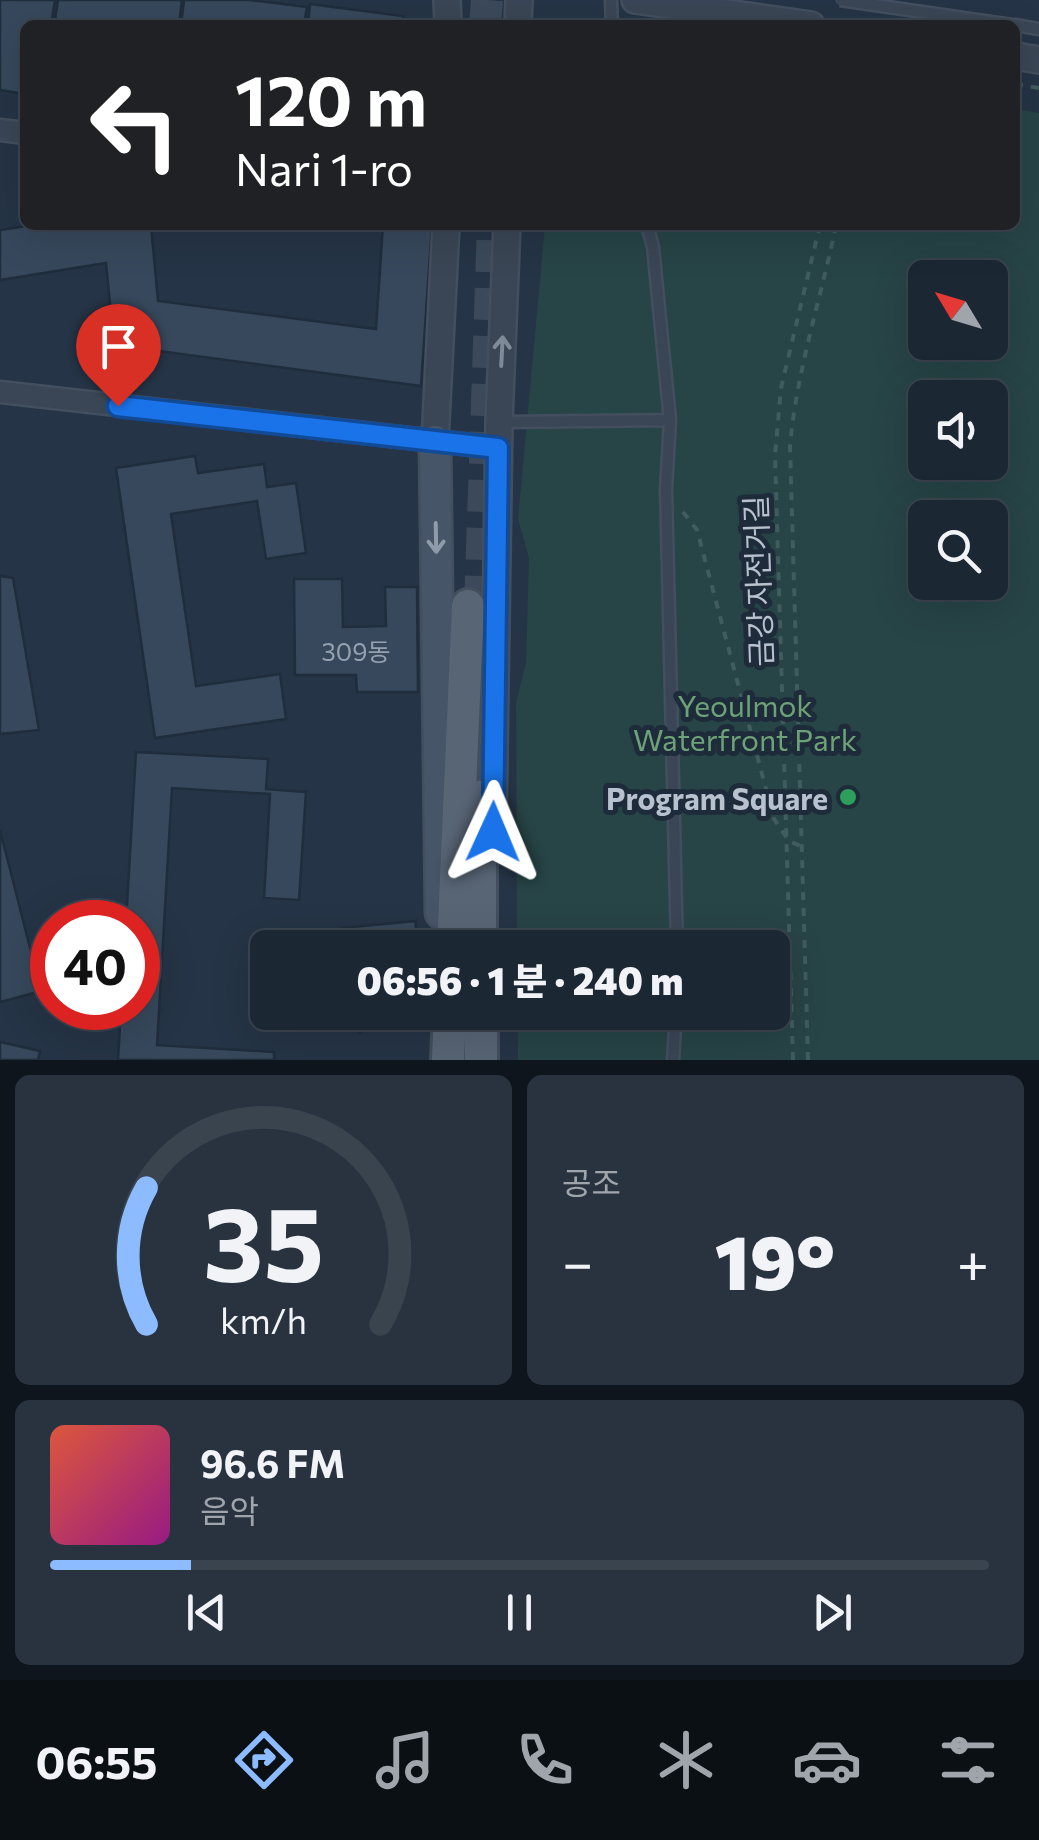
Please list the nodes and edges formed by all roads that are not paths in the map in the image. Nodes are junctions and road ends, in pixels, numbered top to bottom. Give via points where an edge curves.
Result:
1 (635, 0) edge
2 (840, 0) edge
3 (777, 20) edge
4 (979, 20) edge
5 (446, 230) edge
6 (508, 230) edge
7 (648, 230) edge
8 (0, 392) edge
9 (670, 420) junction
10 (498, 435) junction
11 (435, 441) junction
12 (441, 930) edge
13 (454, 930) edge
14 (480, 930) edge
15 (491, 930) edge
16 (676, 930) edge
17 (444, 1030) edge
18 (448, 1030) edge
19 (482, 1030) edge
20 (488, 1030) edge
21 (675, 1030) edge
22 (446, 1060) edge
23 (484, 1060) edge
24 (673, 1060) edge

1 - 3 street
2 - 4 lane, bridge
5 - 11 street
10 -> 6 street
7 - 9 lane
8 - 11 street
9 - 10 lane
9 - 16 lane
10 - 11 street
10 - 15 street
11 -> 12 main road
13 - 14 main road via 474,607
17 - 22 main road
18 - 22 main road
19 - 23 main road
20 - 23 street
21 - 24 lane

